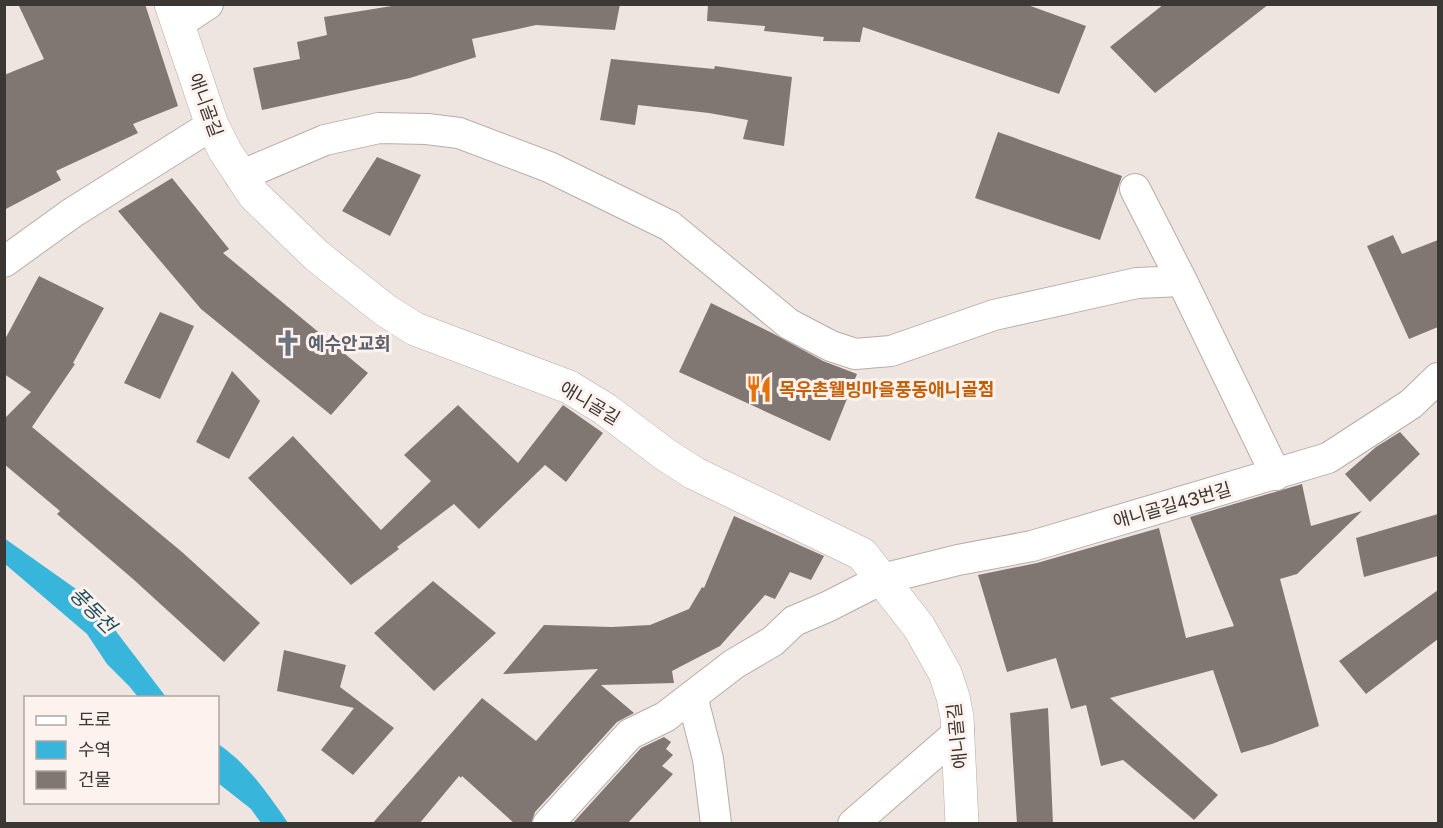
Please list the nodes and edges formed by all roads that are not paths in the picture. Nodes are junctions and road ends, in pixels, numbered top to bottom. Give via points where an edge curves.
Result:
1 (208, 4) edge
2 (175, 14) edge
3 (212, 125) junction
4 (240, 176) junction
5 (1135, 189) dead end
6 (4, 262) edge
7 (1182, 281) junction
8 (1438, 378) edge
9 (1276, 475) junction
10 (882, 579) junction
11 (692, 696) junction
12 (959, 732) junction
13 (548, 824) edge
14 (716, 824) edge
15 (853, 824) edge
16 (962, 824) edge

1 - 2 street
2 - 3 street, 애니골길
3 - 4 street, 애니골길
3 - 6 street via 72,213
4 - 7 street via 325,140 379,128 459,133 549,167 670,226 789,324 855,354 891,351 1005,312 1137,283
4 - 10 street, 애니골길 via 254,195 317,256 400,321 439,340 569,387 694,473 862,554
5 - 7 street
7 - 9 street
8 - 9 street, 애니골길43번길 via 1411,404 1328,458
9 - 10 street, 애니골길43번길 via 1032,546
10 - 11 street, 애니골길43번길 via 794,621 773,641
10 - 12 street, 애니골길 via 935,652 953,697
11 - 13 street, 애니골길43번길 via 664,717 630,734
11 - 14 street via 708,759
12 - 15 street
12 - 16 street, 애니골길

